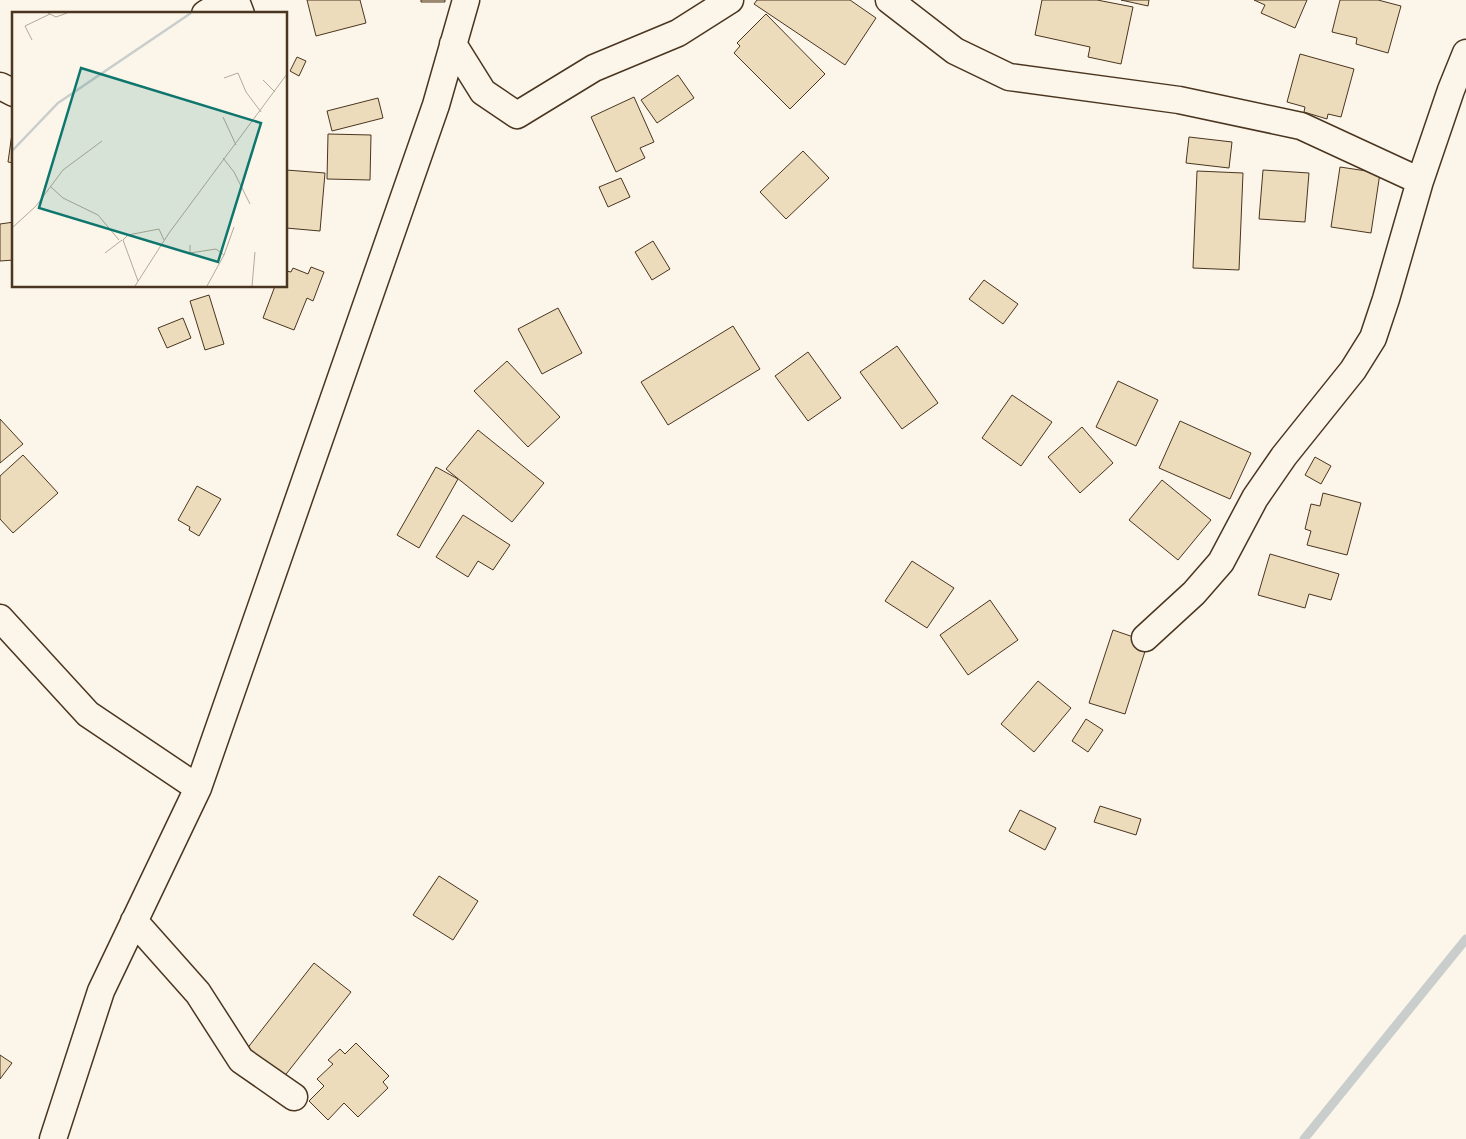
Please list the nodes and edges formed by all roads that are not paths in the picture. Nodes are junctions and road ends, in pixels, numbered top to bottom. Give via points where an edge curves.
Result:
1 (466, 0) edge
2 (730, 0) edge
3 (889, 0) edge
4 (210, 12) edge
5 (240, 12) edge
6 (453, 44) junction
7 (1466, 53) edge
8 (0, 86) edge
9 (12, 92) edge
10 (1420, 181) junction
11 (0, 618) edge
12 (1145, 638) dead end
13 (198, 788) junction
14 (134, 921) junction
15 (294, 1098) dead end
16 (53, 1139) edge

1 - 6 street
2 - 6 street via 678,32 594,68 517,115 483,92
3 - 10 street via 955,51 1008,78 1179,100 1301,126
4 - 5 street via 227,5 238,6
6 - 13 street via 436,105
7 - 10 street
8 - 9 street
10 - 12 street via 1373,338 1353,370 1255,498 1221,562 1194,594
11 - 13 street via 88,714
13 - 14 street
14 - 15 street via 198,993 241,1060
14 - 16 street via 101,991

